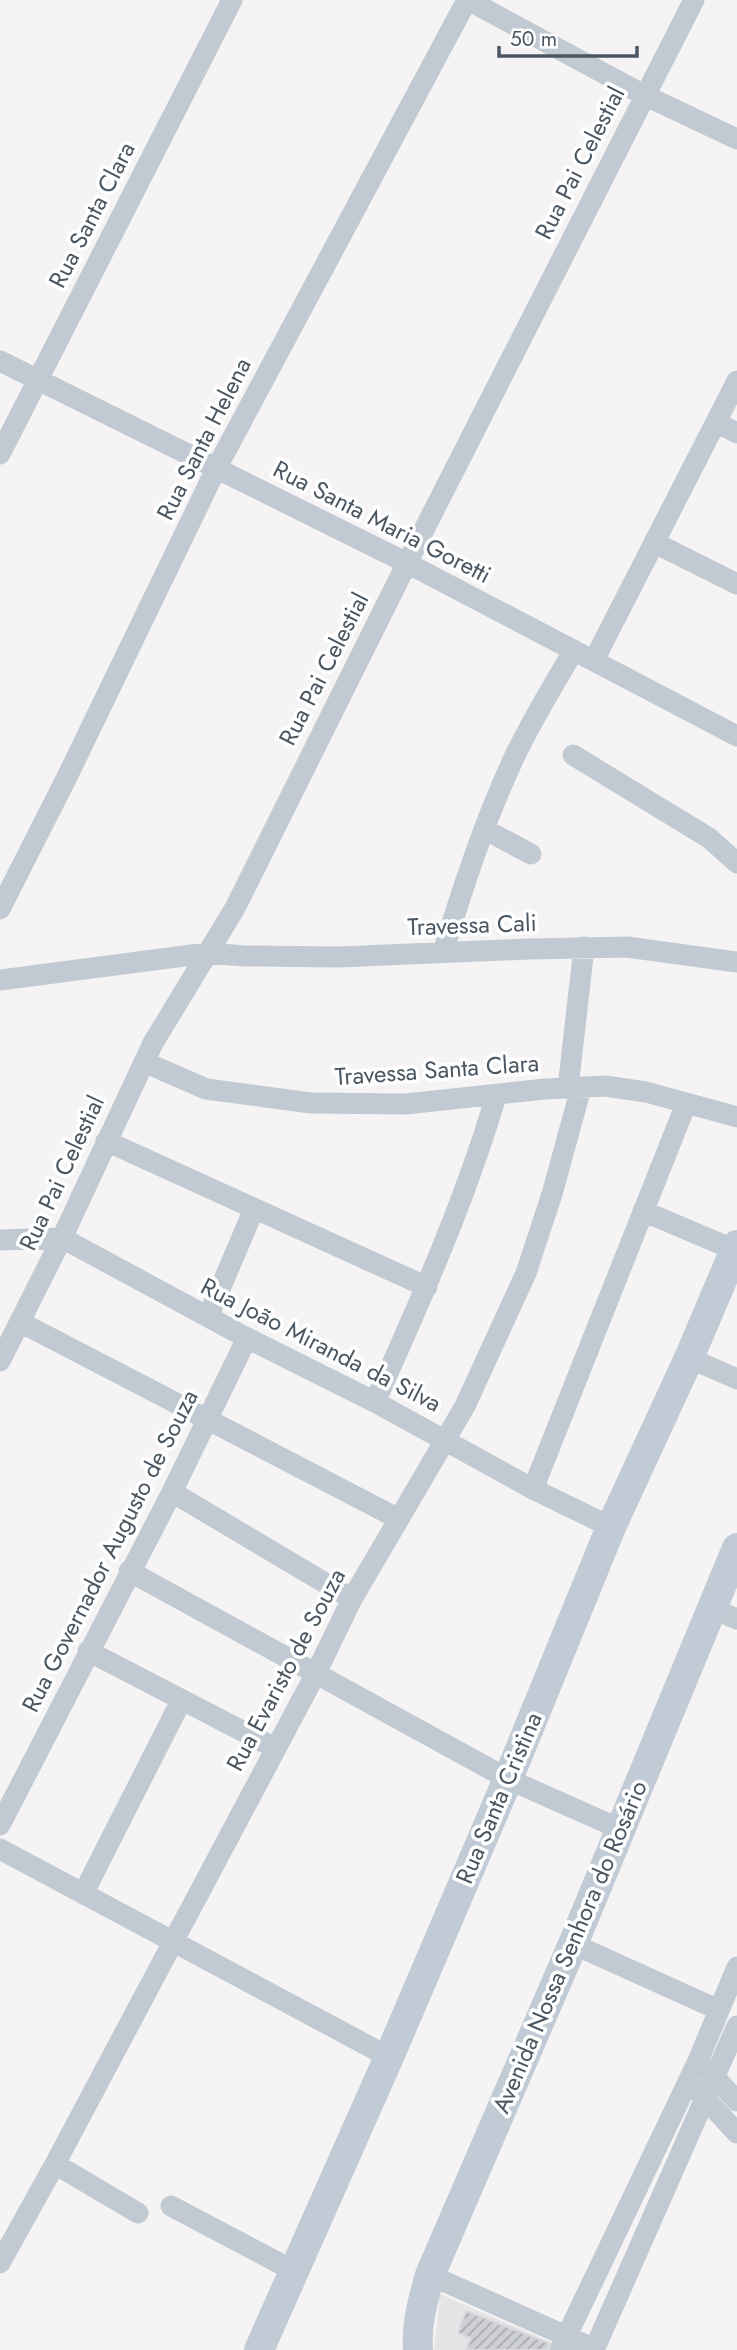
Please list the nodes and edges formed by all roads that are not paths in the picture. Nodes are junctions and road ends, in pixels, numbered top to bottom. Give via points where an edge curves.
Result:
1 (232, 0) edge
2 (467, 0) edge
3 (694, 0) edge
4 (644, 95) junction
5 (737, 139) edge
6 (0, 361) edge
7 (37, 381) junction
8 (737, 382) edge
9 (716, 422) junction
10 (737, 433) edge
11 (0, 454) edge
12 (216, 469) junction
13 (655, 542) junction
14 (407, 563) junction
15 (737, 584) edge
16 (574, 650) junction
17 (594, 660) junction
18 (737, 736) edge
19 (573, 755) dead end
20 (484, 829) junction
21 (531, 854) dead end
22 (737, 863) edge
23 (0, 909) edge
24 (584, 947) junction
25 (443, 952) junction
26 (208, 953) junction
27 (737, 962) edge
28 (0, 980) edge
29 (144, 1062) junction
30 (574, 1088) junction
31 (496, 1096) junction
32 (686, 1104) junction
33 (737, 1117) edge
34 (106, 1141) junction
35 (254, 1209) junction
36 (643, 1211) junction
37 (62, 1238) junction
38 (0, 1240) edge
39 (736, 1249) edge
40 (427, 1287) junction
41 (208, 1317) junction
42 (20, 1322) junction
43 (247, 1338) junction
44 (689, 1358) junction
45 (0, 1361) edge
46 (737, 1379) edge
47 (375, 1402) junction
48 (207, 1420) junction
49 (444, 1439) junction
50 (533, 1489) junction
51 (172, 1492) junction
52 (397, 1518) junction
53 (611, 1527) junction
54 (737, 1548) edge
55 (129, 1571) junction
56 (352, 1599) junction
57 (724, 1613) edge
58 (88, 1651) junction
59 (316, 1673) junction
60 (181, 1701) junction
61 (275, 1748) junction
62 (508, 1779) junction
63 (0, 1825) edge
64 (620, 1829) junction
65 (0, 1849) edge
66 (83, 1894) junction
67 (172, 1941) junction
68 (573, 1944) junction
69 (737, 1967) edge
70 (719, 2010) junction
71 (737, 2026) edge
72 (389, 2057) junction
73 (698, 2061) junction
74 (716, 2077) junction
75 (689, 2080) junction
76 (706, 2099) junction
77 (737, 2101) edge
78 (737, 2133) edge
79 (55, 2164) junction
80 (172, 2206) dead end
81 (138, 2213) dead end
82 (0, 2263) edge
83 (294, 2271) junction
84 (430, 2275) junction
85 (563, 2343) edge
86 (595, 2349) edge
87 (259, 2350) edge
88 (418, 2350) edge

1 - 7 street, Rua Santa Clara
2 - 4 street
2 - 12 street, Rua Santa Helena
3 - 4 street, Rua Pai Celestial
4 - 5 street
4 - 14 street, Rua Pai Celestial
6 - 7 street, Rua Santa Maria Goretti
7 - 11 street, Rua Santa Clara
7 - 12 street, Rua Santa Maria Goretti
8 - 9 street
9 - 10 street
9 - 13 street
12 - 14 street, Rua Santa Maria Goretti
12 - 23 street, Rua Santa Helena
13 - 15 street
13 - 17 street
14 - 16 street, Rua Santa Maria Goretti
14 - 26 street, Rua Pai Celestial via 235,908
16 - 17 street, Rua Santa Maria Goretti
16 - 20 street via 513,758
17 - 18 street, Rua Santa Maria Goretti
19 - 22 street via 709,838
20 - 21 street
20 - 25 street
24 - 25 street, Travessa Cali
24 - 27 street, Travessa Cali via 627,947
24 - 30 street, Rua Evaristo de Souza
25 - 26 street, Travessa Cali via 339,957
26 - 28 street, Travessa Cali
26 - 29 street, Rua Pai Celestial
29 - 31 street, Travessa Santa Clara via 206,1089 312,1103 406,1104
29 - 34 street, Rua Pai Celestial
30 - 31 street, Travessa Santa Clara
30 - 32 street, Travessa Santa Clara via 605,1086
30 - 49 street, Rua Evaristo de Souza via 552,1194 526,1273
31 - 40 street
32 - 33 street, Travessa Santa Clara
32 - 36 street
34 - 35 street
34 - 37 street, Rua Pai Celestial
35 - 40 street
35 - 41 street
36 - 39 street
36 - 50 street
37 - 38 street
37 - 41 street, Rua João Miranda da Silva
37 - 42 street, Rua Pai Celestial
39 - 44 main road, Rua Santa Cristina
40 - 47 street
41 - 43 street, Rua João Miranda da Silva
42 - 45 street, Rua Pai Celestial
42 - 48 street
43 - 47 street, Rua João Miranda da Silva
43 - 48 street, Rua Governador Augusto de Souza
44 - 46 street
44 - 53 main road, Rua Santa Cristina
47 - 49 street, Rua João Miranda da Silva
48 - 51 street, Rua Governador Augusto de Souza
48 - 52 street
49 - 50 street, Rua João Miranda da Silva
49 - 52 street, Rua Evaristo de Souza
50 - 53 street, Rua João Miranda da Silva
51 - 55 street, Rua Governador Augusto de Souza
51 - 56 street
52 - 56 street, Rua Evaristo de Souza
53 - 62 main road, Rua Santa Cristina
54 - 57 main road, Avenida Nossa Senhora do Rosário
55 - 58 street, Rua Governador Augusto de Souza
55 - 59 street
56 - 59 street, Rua Evaristo de Souza
57 - 64 main road, Avenida Nossa Senhora do Rosário
58 - 60 street
58 - 63 street, Rua Governador Augusto de Souza
59 - 61 street, Rua Evaristo de Souza
59 - 62 street
60 - 61 street
60 - 66 street
61 - 67 street, Rua Evaristo de Souza
62 - 64 street
62 - 72 main road, Rua Santa Cristina
64 - 68 main road, Avenida Nossa Senhora do Rosário
65 - 66 street
66 - 67 street
67 - 72 street
67 - 79 street, Rua Evaristo de Souza
68 - 70 street
68 - 84 main road, Avenida Nossa Senhora do Rosário
69 - 70 street
70 - 73 street
71 - 74 street
72 - 83 main road, Rua Santa Cristina
73 - 74 street
73 - 75 street
74 - 76 street
74 - 77 street
75 - 76 street
75 - 85 street
76 - 78 street
76 - 86 street
79 - 81 street
79 - 82 street, Rua Evaristo de Souza
80 - 83 street
83 - 87 main road, Rua Santa Cristina
84 - 85 street
84 - 88 main road, Avenida Nossa Senhora do Rosário via 419,2313
85 - 86 street

